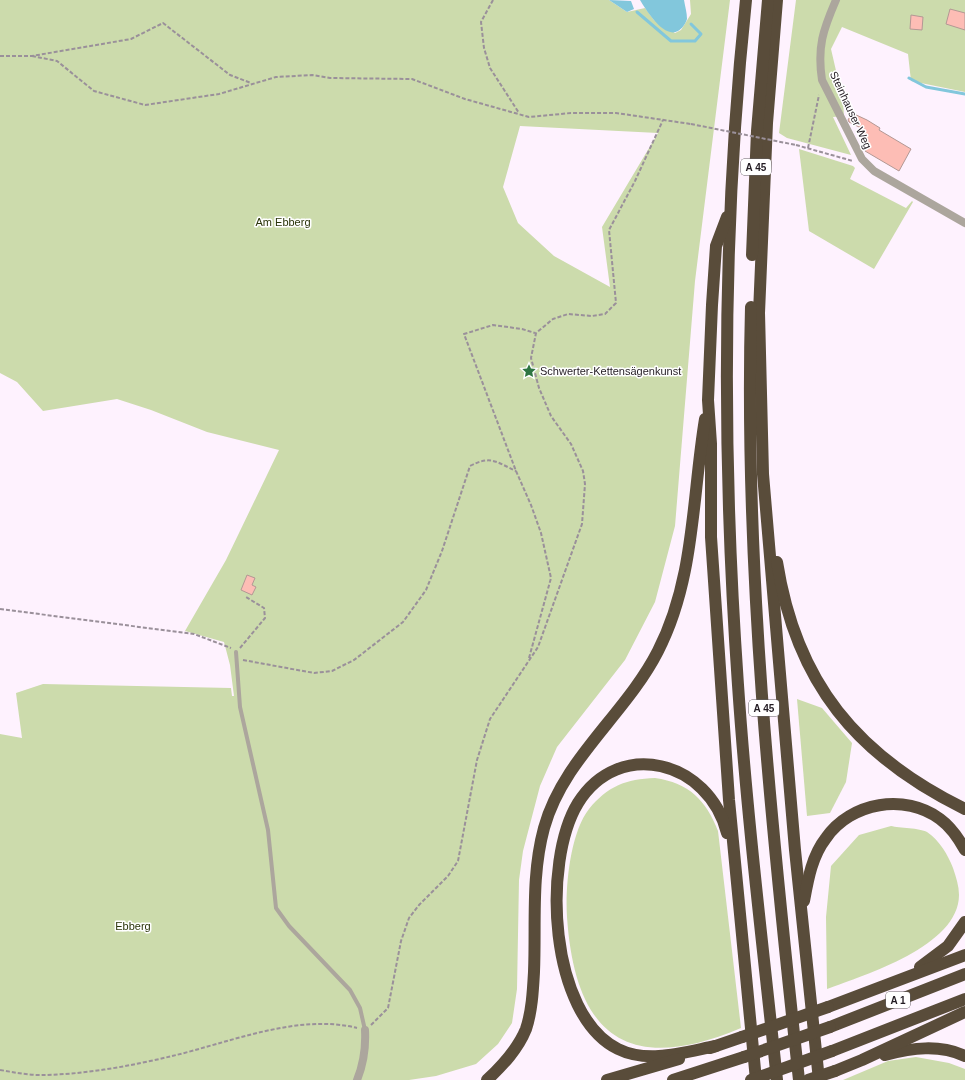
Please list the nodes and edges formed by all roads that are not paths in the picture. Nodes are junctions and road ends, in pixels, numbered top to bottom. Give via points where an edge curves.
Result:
1 (746, 0) edge
2 (768, 0) edge
3 (777, 0) edge
4 (836, 0) edge
5 (731, 205) junction
6 (965, 224) edge
7 (708, 400) junction
8 (763, 474) junction
9 (236, 652) road end
10 (965, 809) edge
11 (965, 850) edge
12 (738, 897) junction
13 (802, 916) junction
14 (965, 922) edge
15 (965, 955) edge
16 (965, 974) edge
17 (895, 982) junction
18 (965, 999) edge
19 (965, 1012) edge
20 (366, 1030) joint
21 (716, 1046) junction
22 (965, 1056) edge
23 (862, 1060) junction
24 (357, 1080) edge
25 (487, 1080) edge
26 (607, 1080) edge
27 (674, 1080) edge
28 (751, 1080) edge
29 (756, 1080) edge
30 (777, 1080) edge
31 (799, 1080) edge
32 (808, 1080) edge
33 (819, 1080) edge

1 - 5 highway, A 45
2 - 31 highway, A 45 via 757,131 753,226 749,473 772,805
3 - 8 highway via 767,123 759,289
4 - 6 street, Steinhauser Weg via 820,43 822,80 866,164
5 - 7 highway via 716,246
5 - 30 highway, A 45 via 727,278 730,535 742,733
7 - 12 highway via 711,444 711,537 717,642
7 - 25 highway via 690,548 678,600 658,651 643,676 575,765 553,803 538,855 534,899 533,989 526,1028 511,1056
8 - 10 highway via 779,578 797,642 821,688 848,725 888,762 925,788
8 - 13 highway
9 - 20 lane via 240,707 268,830 276,908 289,926 350,990 360,1008
11 - 13 highway via 950,828 930,813 908,806 886,804 863,809 834,828 818,850 809,874
12 - 21 highway via 724,822 710,797 683,773 654,765 634,765 600,779 578,803 566,832 556,892 564,965 579,1008 605,1041 632,1054 666,1055
12 - 29 highway
13 - 33 highway
14 - 17 highway via 942,952
15 - 17 highway
16 - 27 highway, A 1, bridge via 830,1027
17 - 21 highway, bridge
18 - 28 highway, A 1, bridge
19 - 23 highway
20 - 24 street via 363,1065
21 - 26 highway
22 - 23 highway via 947,1050 916,1048
23 - 32 highway, bridge

